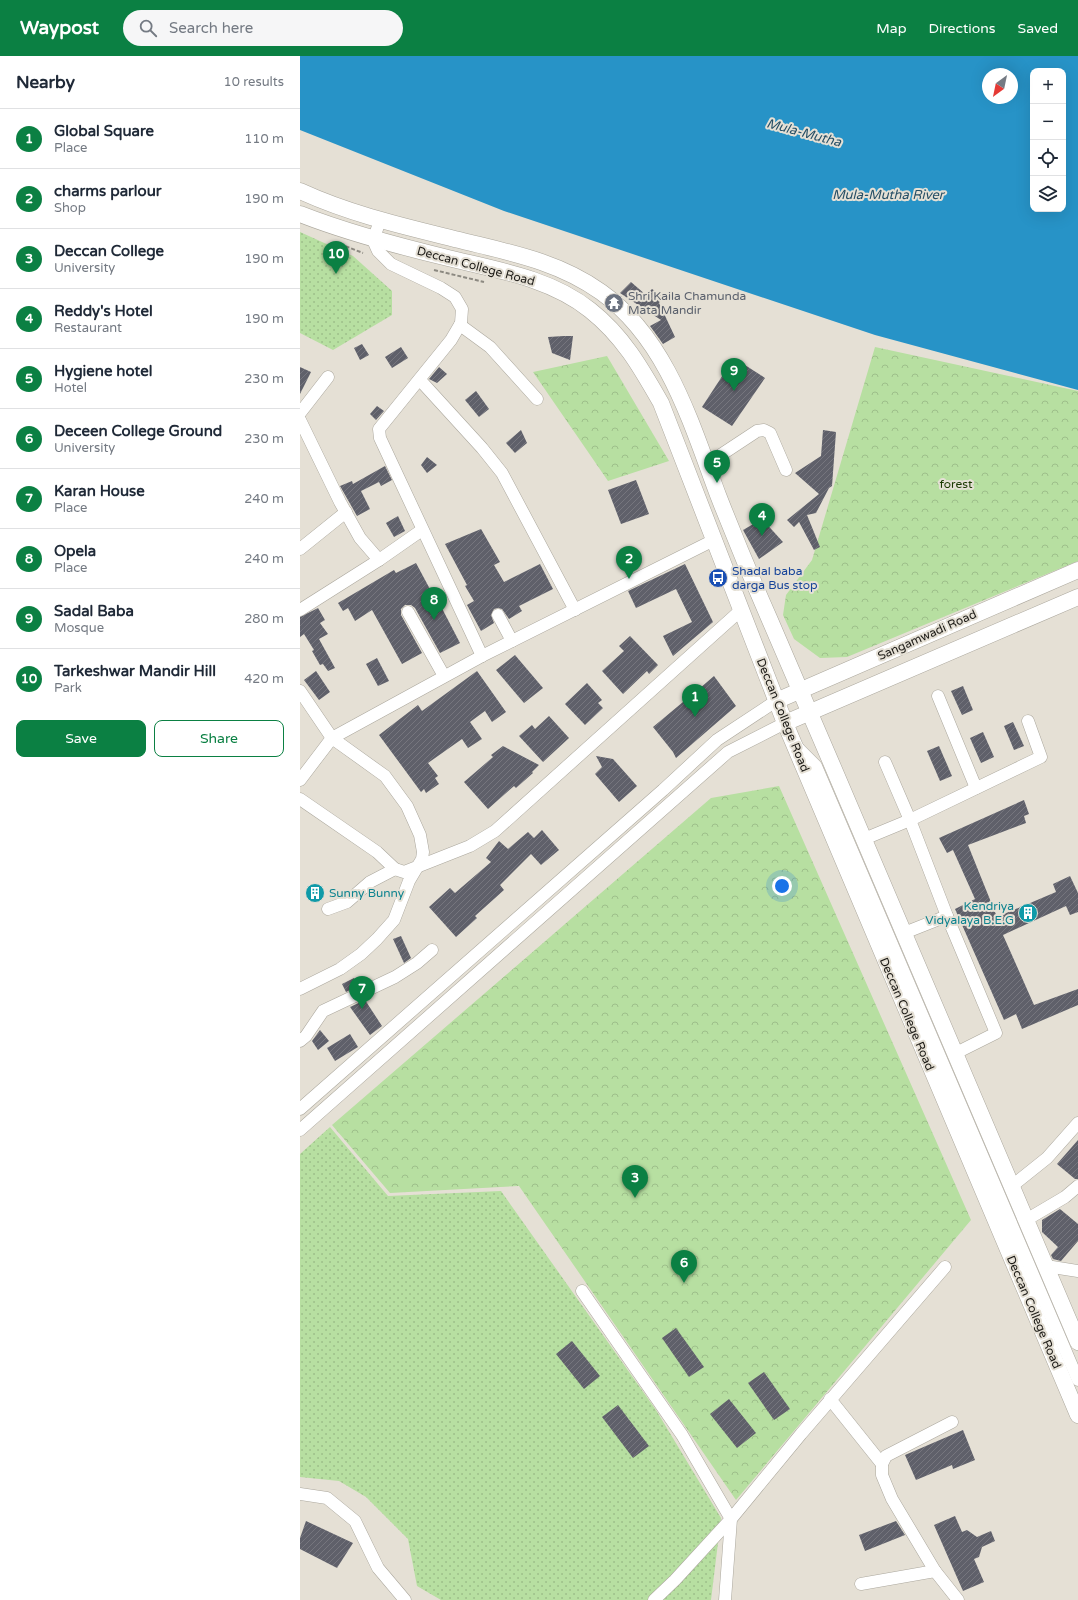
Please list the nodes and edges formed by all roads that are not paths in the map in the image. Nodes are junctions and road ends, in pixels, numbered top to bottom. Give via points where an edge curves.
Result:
1 (300, 191) edge
2 (300, 214) edge
3 (380, 221) junction
4 (373, 240) junction
5 (460, 326) junction
6 (328, 377) dead end
7 (420, 380) junction
8 (537, 398) dead end
9 (300, 413) edge
10 (300, 420) edge
11 (707, 464) junction
12 (786, 470) dead end
13 (346, 512) junction
14 (422, 530) junction
15 (714, 540) junction
16 (300, 549) edge
17 (379, 560) junction
18 (1078, 570) edge
19 (1078, 597) edge
20 (300, 610) edge
21 (574, 610) junction
22 (741, 610) junction
23 (408, 612) dead end
24 (498, 615) dead end
25 (512, 640) junction
26 (482, 656) junction
27 (444, 676) junction
28 (800, 690) junction
29 (300, 691) edge
30 (938, 696) dead end
31 (776, 701) junction
32 (303, 705) edge
33 (809, 713) junction
34 (1028, 721) dead end
35 (785, 723) junction
36 (332, 738) junction
37 (821, 740) junction
38 (795, 745) junction
39 (885, 762) dead end
40 (816, 766) junction
41 (300, 780) edge
42 (976, 788) junction
43 (300, 799) edge
44 (910, 820) junction
45 (864, 839) junction
46 (417, 868) junction
47 (395, 869) junction
48 (328, 908) dead end
49 (947, 916) junction
50 (904, 933) junction
51 (432, 950) dead end
52 (300, 989) edge
53 (300, 1041) edge
54 (956, 1053) junction
55 (300, 1109) edge
56 (1078, 1123) edge
57 (300, 1130) edge
58 (1012, 1186) junction
59 (1078, 1186) edge
60 (1026, 1220) junction
61 (1046, 1266) junction
62 (945, 1267) dead end
63 (1078, 1271) edge
64 (582, 1292) dead end
65 (1078, 1342) edge
66 (1078, 1380) edge
67 (830, 1399) junction
68 (1078, 1416) edge
69 (952, 1422) dead end
70 (882, 1464) junction
71 (300, 1494) edge
72 (731, 1519) junction
73 (936, 1571) junction
74 (860, 1584) dead end
75 (405, 1600) edge
76 (654, 1600) edge
77 (725, 1600) edge
78 (958, 1600) edge

1 - 3 main road, Deccan College Road
2 - 4 main road, Deccan College Road
3 - 4 street
3 - 11 main road, Deccan College Road via 532,258 567,272 602,293 629,317 651,345 680,394
4 - 5 street via 391,264 455,297 462,309
4 - 15 main road, Deccan College Road via 525,277 557,290 589,309 614,331 634,357 662,403
5 - 7 street
5 - 8 street via 490,347
6 - 9 street
7 - 14 street via 379,429 380,438
7 - 21 street via 502,473
10 - 13 street
11 - 12 street via 757,431 764,430 770,432
11 - 28 main road, Deccan College Road via 742,556
13 - 16 street
13 - 17 street via 360,538
14 - 17 street
14 - 26 street
15 - 21 street
15 - 22 main road, Deccan College Road
17 - 20 street
18 - 28 main road, Sangamwadi Road
19 - 33 main road, Sangamwadi Road
21 - 25 street
22 - 31 main road, Deccan College Road
22 - 46 street via 495,831 470,846
23 - 27 street
24 - 25 street
25 - 26 street
26 - 27 street
27 - 36 street
28 - 31 main road, Sangamwadi Road
28 - 33 main road, Deccan College Road
29 - 32 street
30 - 42 street
31 - 35 main road, Deccan College Road
31 - 55 street via 718,740
32 - 36 street
33 - 35 main road, Sangamwadi Road
33 - 37 main road, Deccan College Road
34 - 42 street via 1041,757
35 - 38 main road, Deccan College Road
35 - 57 street via 728,752
36 - 41 street
36 - 46 street via 385,776 407,806 422,843 422,859
37 - 40 street
37 - 45 main road, Deccan College Road
38 - 40 street
38 - 68 main road, Deccan College Road
39 - 44 street
40 - 66 street
42 - 44 street
43 - 47 street via 377,852
44 - 45 street
44 - 49 street
45 - 50 main road, Deccan College Road
46 - 47 street via 404,872
46 - 52 street via 409,881 394,920 377,940 340,969
47 - 48 street via 370,882 347,902
49 - 50 street
49 - 54 street via 996,1033
50 - 54 main road, Deccan College Road
51 - 53 street via 395,977 323,1011
54 - 58 main road, Deccan College Road
56 - 58 street via 1047,1158
58 - 60 main road, Deccan College Road
59 - 60 street via 1065,1197
60 - 61 main road, Deccan College Road
61 - 63 street
61 - 65 main road, Deccan College Road
62 - 67 street
64 - 72 street via 682,1435
67 - 70 street
67 - 72 street
69 - 70 street via 886,1456
70 - 73 street via 882,1474 892,1499
71 - 75 street via 327,1498 355,1521 378,1568
72 - 76 street via 676,1580
72 - 77 street
73 - 74 street
73 - 78 street

